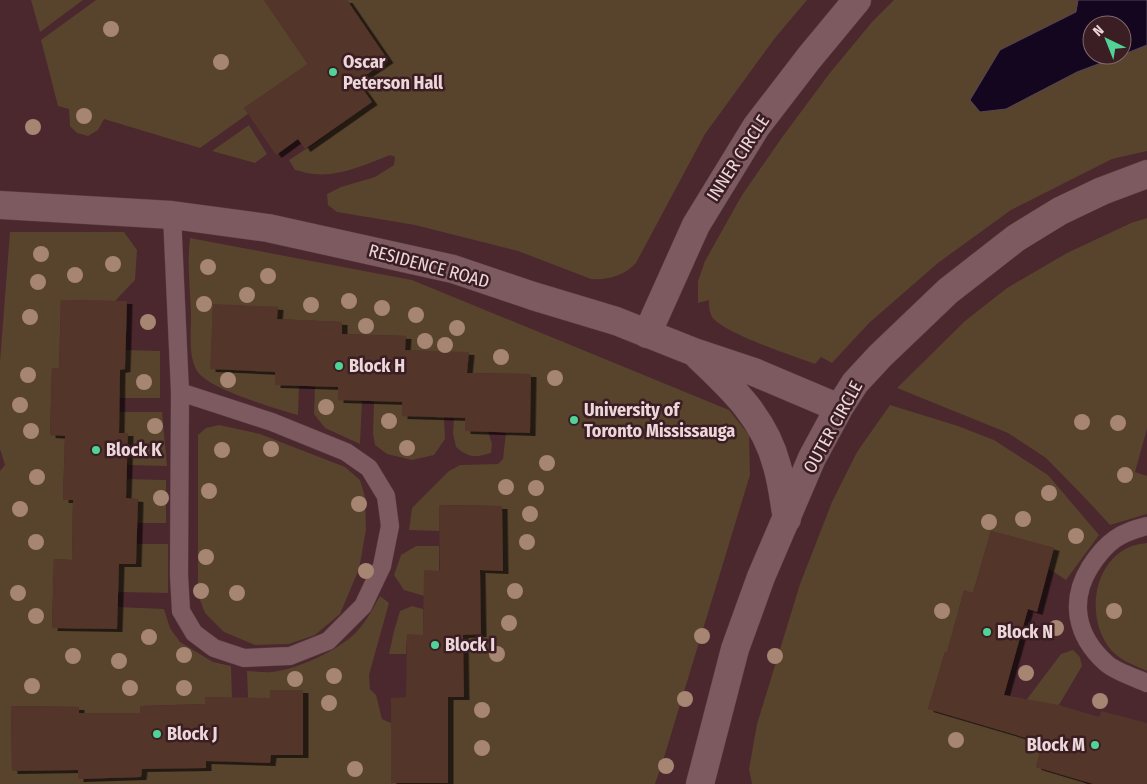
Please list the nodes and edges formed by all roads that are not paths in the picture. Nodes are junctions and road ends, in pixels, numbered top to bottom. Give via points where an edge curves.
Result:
1 (857, 0) edge
2 (1147, 174) edge
3 (0, 205) edge
4 (172, 215) junction
5 (647, 334) junction
6 (694, 352) junction
7 (180, 392) junction
8 (839, 408) junction
9 (787, 519) junction
10 (1147, 526) edge
11 (1147, 683) edge
12 (700, 784) edge

1 - 5 street, INNER CIRCLE via 756,127 696,225
2 - 8 street, OUTER CIRCLE via 1060,211 1016,238 948,292 887,349 855,383
3 - 4 street, RESIDENCE ROAD
4 - 5 street, RESIDENCE ROAD via 268,228 453,269
4 - 7 lane
5 - 6 street, RESIDENCE ROAD
6 - 8 street, RESIDENCE ROAD via 754,372
6 - 9 street via 749,407 766,435 777,465
7 - 7 lane via 181,611 194,633 214,648 244,658 290,656 328,641 363,606 382,566 390,526 386,496 369,468 346,452 272,422
8 - 9 street, OUTER CIRCLE via 812,458
9 - 12 street, OUTER CIRCLE via 761,577 736,649
10 - 11 lane via 1127,532 1097,556 1083,578 1078,596 1079,618 1092,647 1107,665

